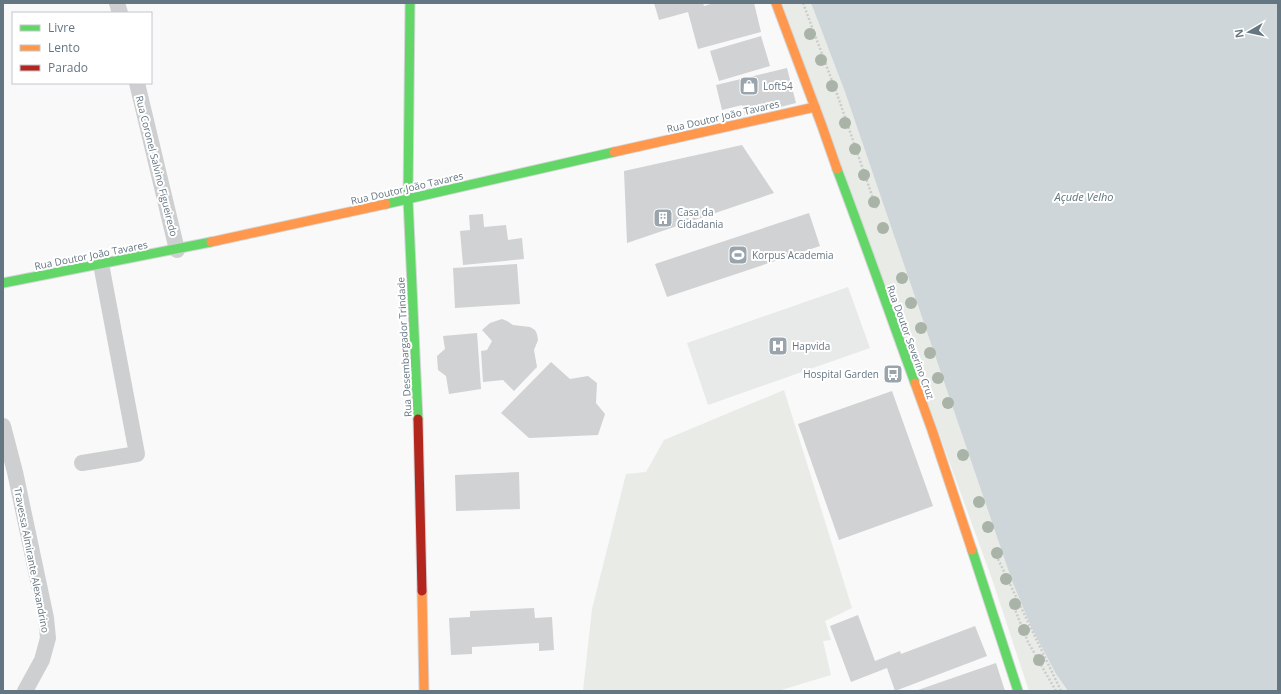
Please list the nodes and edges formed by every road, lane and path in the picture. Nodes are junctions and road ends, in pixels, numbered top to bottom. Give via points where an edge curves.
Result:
1 (410, 3) edge
2 (776, 3) edge
3 (136, 84) edge
4 (815, 107) junction
5 (408, 199) junction
6 (177, 250) junction
7 (101, 264) junction
8 (3, 283) edge
9 (3, 426) edge
10 (82, 463) dead end
11 (25, 691) edge
12 (424, 691) edge
13 (1018, 691) edge

1 - 5 street, Rua Desembargador Trindade
2 - 4 street, Rua Doutor Severino Cruz
3 - 6 street, Rua Coronel Salvino Figueiredo
4 - 5 street, Rua Doutor João Tavares
4 - 13 street, Rua Doutor Severino Cruz via 932,430
5 - 6 street, Rua Doutor João Tavares
5 - 12 street, Rua Desembargador Trindade via 420,457
6 - 7 street, Rua Doutor João Tavares
7 - 8 street, Rua Doutor João Tavares
7 - 10 street via 137,454
9 - 11 street, Travessa Almirante Alexandrino via 46,618 48,638 42,660

